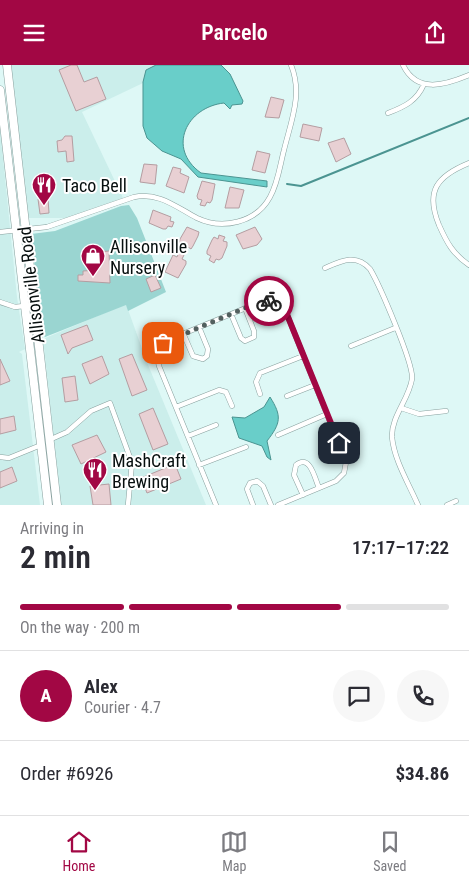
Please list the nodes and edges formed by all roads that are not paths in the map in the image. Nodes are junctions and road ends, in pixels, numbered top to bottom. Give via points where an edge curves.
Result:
1 (7, 65) edge
2 (291, 65) edge
3 (403, 65) edge
4 (469, 75) edge
5 (424, 85) junction
6 (0, 91) edge
7 (388, 113) dead end
8 (3, 137) edge
9 (14, 137) junction
10 (469, 163) edge
11 (20, 230) junction
12 (0, 232) edge
13 (469, 265) edge
14 (325, 268) dead end
15 (0, 302) edge
16 (33, 305) junction
17 (24, 306) junction
18 (245, 308) junction
19 (231, 314) junction
20 (199, 327) junction
21 (395, 329) junction
22 (184, 333) junction
23 (351, 346) dead end
24 (303, 356) junction
25 (315, 385) junction
26 (260, 394) dead end
27 (287, 396) dead end
28 (232, 406) dead end
29 (176, 407) junction
30 (401, 408) junction
31 (446, 411) dead end
32 (327, 414) junction
33 (216, 425) dead end
34 (278, 435) dead end
35 (188, 436) junction
36 (45, 442) junction
37 (246, 447) dead end
38 (0, 457) edge
39 (199, 465) junction
40 (319, 489) junction
41 (303, 495) junction
42 (456, 501) dead end
43 (48, 505) edge
44 (57, 505) edge
45 (128, 505) edge
46 (216, 505) edge
47 (253, 505) edge
48 (271, 505) edge
49 (278, 505) edge
50 (418, 505) edge
51 (448, 505) edge

1 - 9 main road, Allisonville Road
2 - 11 street via 297,92 277,179 269,199 252,216 214,224 164,199 146,195 47,227
3 - 5 street via 410,76
4 - 5 street via 445,85
5 - 7 street via 410,103
6 - 8 main road, Allisonville Road
8 - 9 street
8 - 11 main road, Allisonville Road
9 - 11 main road, Allisonville Road
10 - 13 street via 444,175 433,200 435,215 448,246
11 - 12 street
11 - 16 main road, Allisonville Road
11 - 17 main road, Allisonville Road
14 - 21 street via 351,259 367,265
15 - 17 street
16 - 17 street
16 - 36 main road, Allisonville Road
17 - 36 main road, Allisonville Road
18 - 19 street
18 - 19 street via 254,331 250,340 241,338
18 - 24 street via 263,301 274,302 286,312
19 - 20 street
20 - 22 street
20 - 22 street via 208,351 203,359 193,356
21 - 23 street
21 - 30 street via 412,376
22 - 29 street via 163,343 157,355
24 - 25 street
24 - 26 street via 260,373 256,382
25 - 27 street
25 - 32 street
28 - 29 street via 226,392 219,390
29 - 35 street
30 - 31 street via 419,414
30 - 50 street via 393,427 393,442
32 - 34 street
32 - 40 street via 346,467 339,479
33 - 35 street
35 - 39 street
36 - 38 street via 9,457
36 - 43 main road, Allisonville Road
36 - 44 main road, Allisonville Road
36 - 45 street via 67,432 90,411 110,403 132,463
37 - 39 street
39 - 46 street
40 - 41 street
40 - 41 street via 310,465 300,462 294,472
41 - 49 street
42 - 51 street
47 - 48 street via 247,489 255,481 263,486

